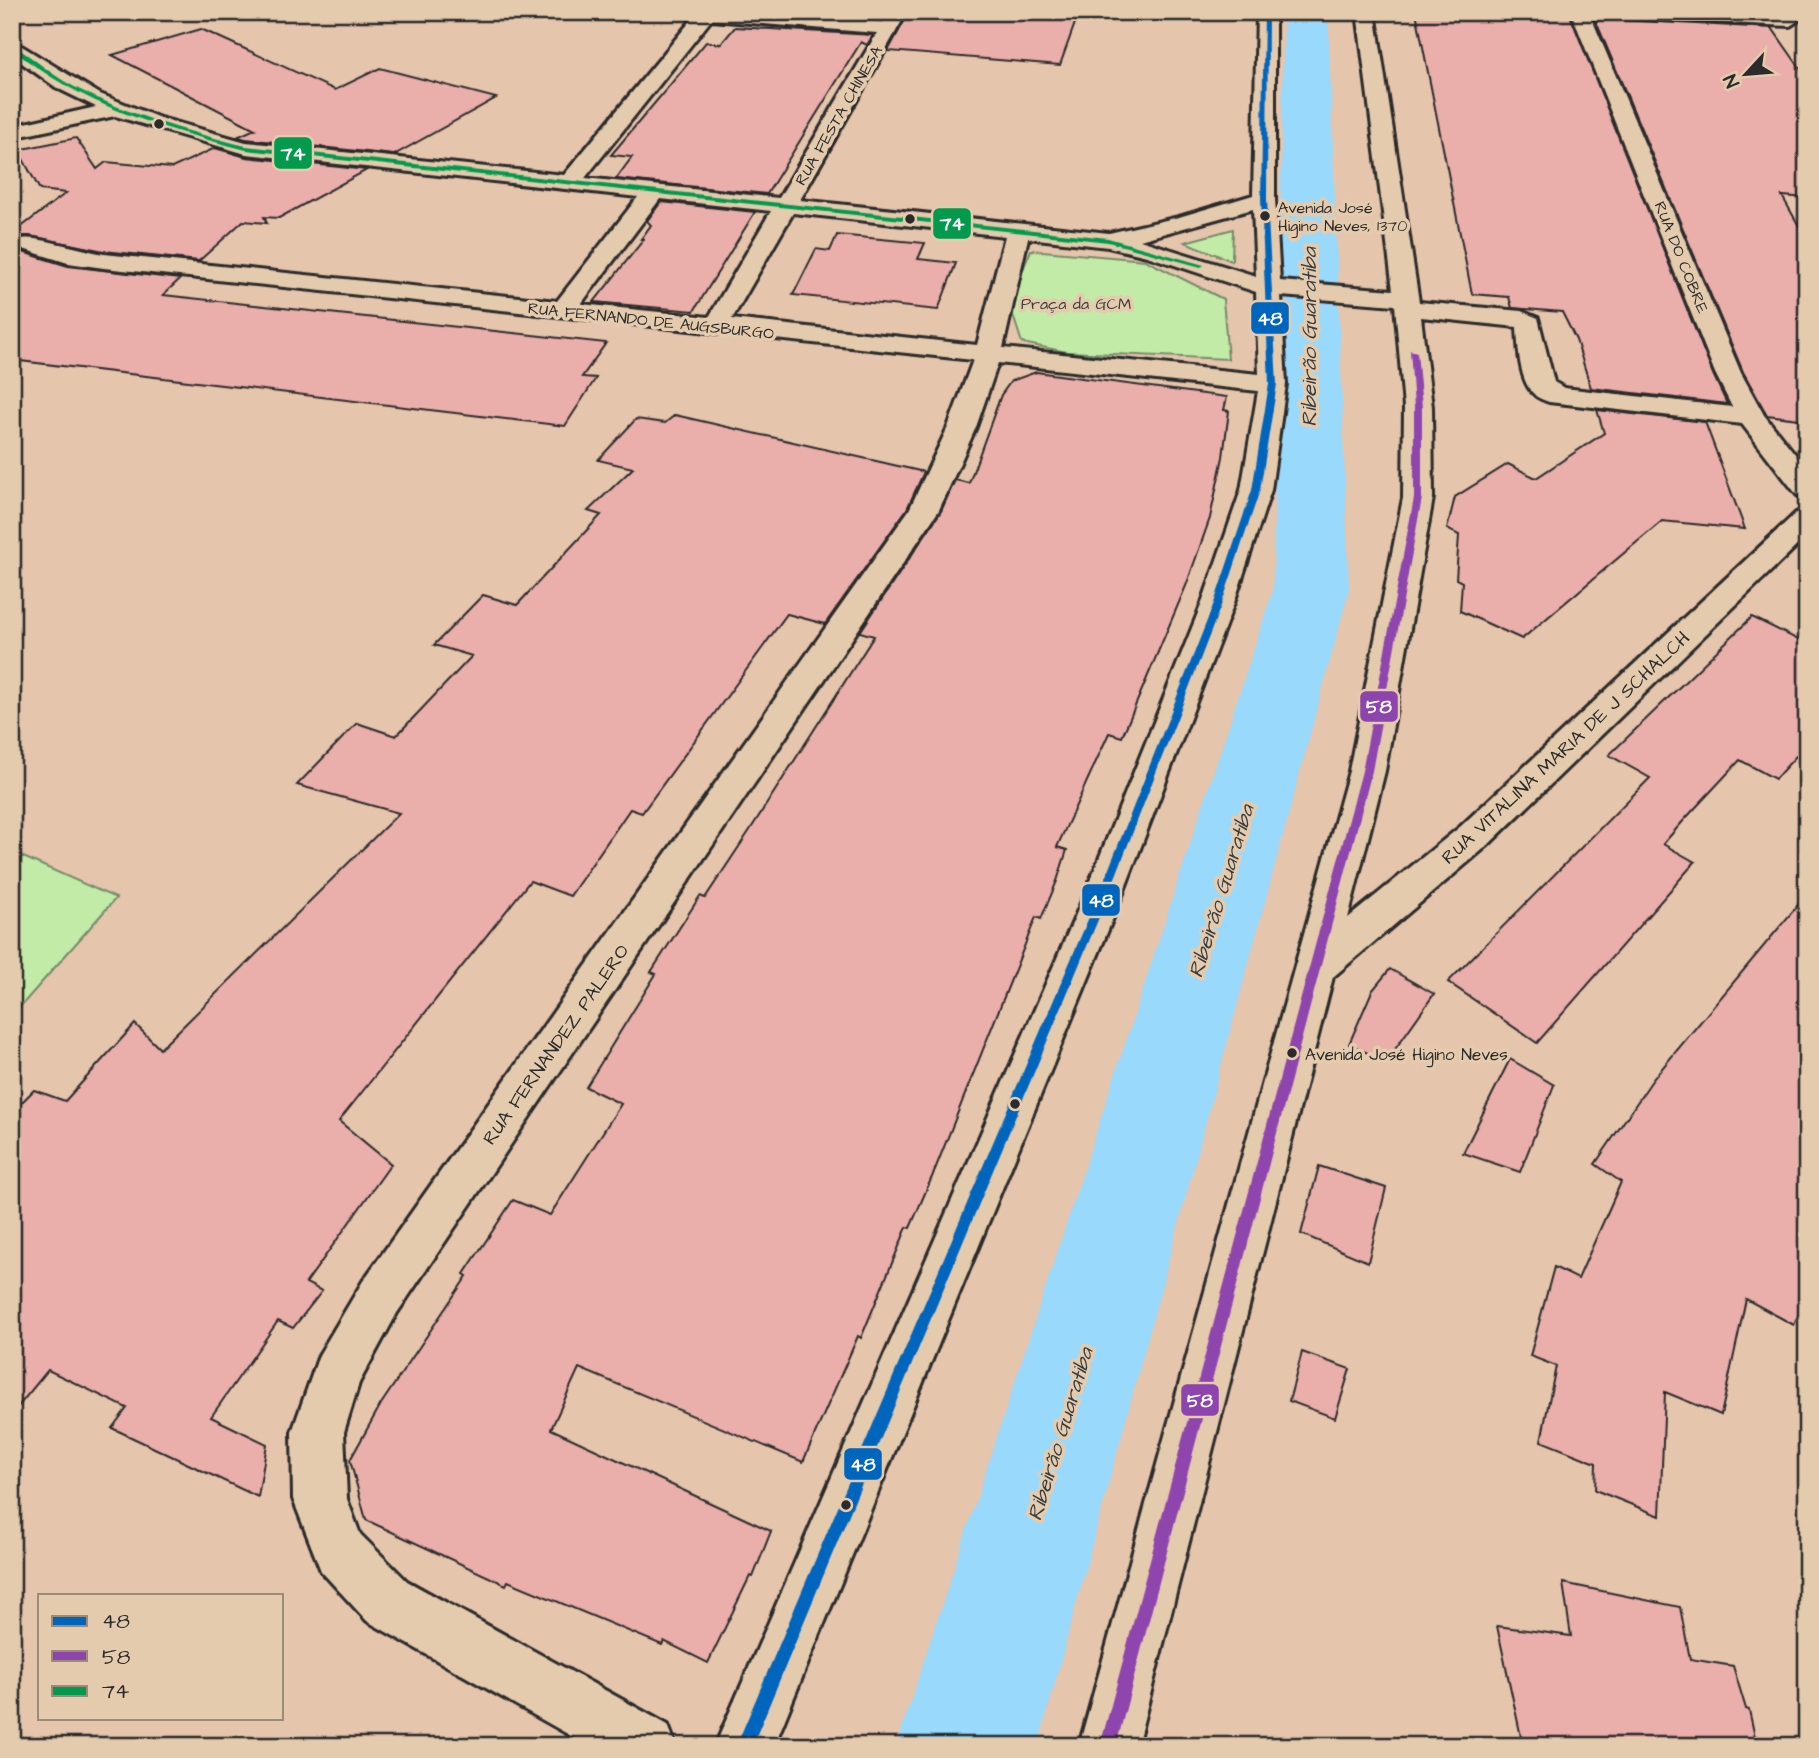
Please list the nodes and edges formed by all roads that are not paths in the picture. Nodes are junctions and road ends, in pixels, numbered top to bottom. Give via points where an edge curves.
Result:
1 (1266, 12) edge
2 (1366, 12) edge
3 (1580, 12) edge
4 (1620, 12) edge
5 (707, 13) edge
6 (893, 20) edge
7 (1791, 21) edge
8 (12, 46) edge
9 (117, 110) junction
10 (12, 132) edge
11 (570, 182) junction
12 (655, 190) junction
13 (1264, 199) junction
14 (786, 205) junction
15 (1018, 230) junction
16 (1108, 240) junction
17 (31, 244) dead end
18 (1286, 290) junction
19 (1396, 300) junction
20 (562, 311) junction
21 (716, 326) junction
22 (988, 355) junction
23 (1273, 384) junction
24 (1751, 417) junction
25 (1807, 489) edge
26 (1807, 519) edge
27 (1315, 968) junction
28 (647, 1746) edge
29 (744, 1746) edge
30 (1108, 1746) edge

1 - 13 street
2 - 19 street
3 - 24 street, RUA DO COBRE via 1728,373
4 - 7 street
5 - 6 street
5 - 11 street
6 - 14 street, RUA FESTA CHINESA
8 - 9 street via 69,88
9 - 10 street
9 - 11 street via 246,148
11 - 12 street
12 - 14 street
12 - 20 street
13 - 16 street
13 - 18 street
14 - 15 street
14 - 21 street, RUA FESTA CHINESA
15 - 16 street
15 - 22 street, RUA FERNANDEZ PALERO
16 - 18 street
17 - 20 street, RUA FERNANDO DE AUGSBURGO via 104,261
18 - 19 street
18 - 23 street
19 - 24 street via 1529,323 1535,369 1544,390 1559,396
19 - 27 street via 1418,407 1418,498 1367,771
20 - 21 street, RUA FERNANDO DE AUGSBURGO
21 - 22 street, RUA FERNANDO DE AUGSBURGO
22 - 23 street, RUA FERNANDO DE AUGSBURGO
22 - 28 street, RUA FERNANDEZ PALERO via 924,510 380,1297 337,1373 318,1433 320,1499 341,1552 387,1601
23 - 29 street via 1256,489 1218,603 1103,896
24 - 25 street, RUA DO COBRE
26 - 27 street, RUA VITALINA MARIA DE J SCHALCH via 1474,836
27 - 30 street

